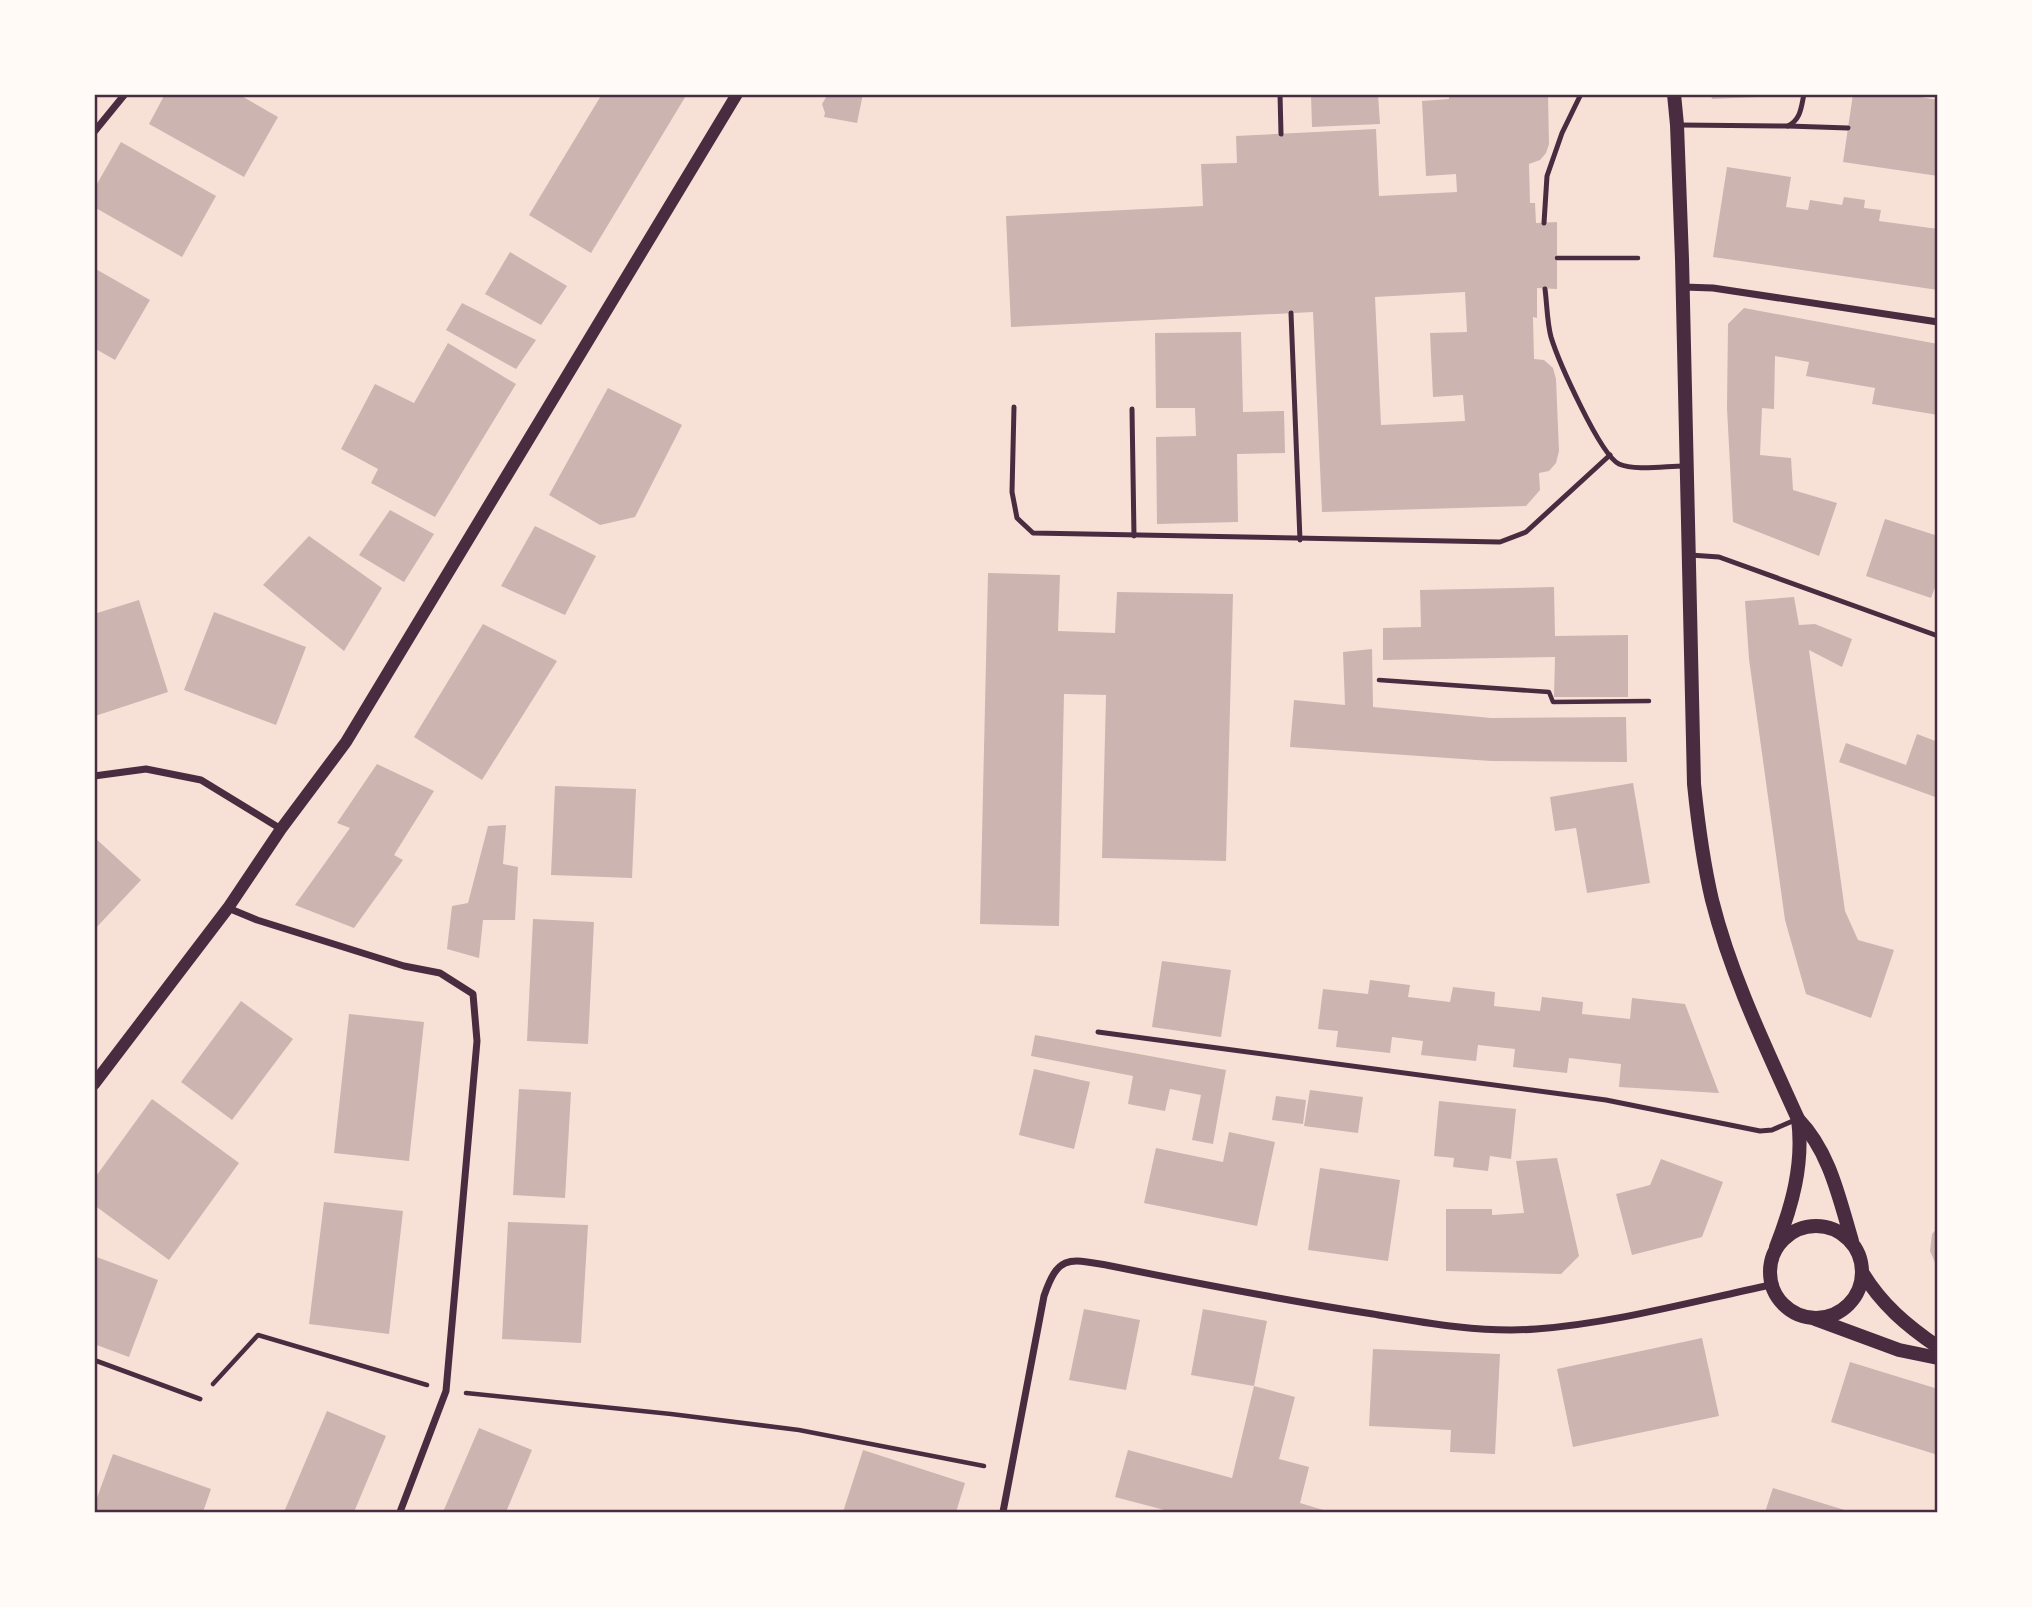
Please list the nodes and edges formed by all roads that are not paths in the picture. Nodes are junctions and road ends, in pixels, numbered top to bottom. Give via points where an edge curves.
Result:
1 (125, 94) edge
2 (737, 94) edge
3 (1280, 94) edge
4 (1581, 94) edge
5 (1674, 94) edge
6 (1804, 94) edge
7 (1677, 125) junction
8 (1788, 126) junction
9 (1848, 128) dead end
10 (94, 132) edge
11 (1281, 134) dead end
12 (1544, 223) dead end
13 (1682, 287) junction
14 (1545, 289) dead end
15 (1292, 313) dead end
16 (1937, 322) edge
17 (1014, 407) dead end
18 (1132, 409) dead end
19 (1610, 455) junction
20 (1686, 466) junction
21 (1134, 536) junction
22 (1300, 540) junction
23 (1687, 555) junction
24 (1937, 636) edge
25 (94, 776) edge
26 (281, 829) junction
27 (229, 908) junction
28 (1098, 1032) dead end
29 (94, 1084) edge
30 (1798, 1119) junction
31 (1853, 1244) junction
32 (1776, 1247) junction
33 (1862, 1272) junction
34 (1771, 1285) junction
35 (1813, 1318) junction
36 (1937, 1347) edge
37 (1937, 1358) edge
38 (94, 1360) edge
39 (200, 1399) road end
40 (400, 1513) edge
41 (1003, 1513) edge

1 - 10 street
2 - 26 street via 346,742
3 - 11 lane
4 - 12 lane via 1547,176
5 - 7 main road
6 - 8 lane via 1796,122
7 - 8 lane
7 - 13 main road
8 - 9 lane
13 - 16 street
13 - 20 main road
14 - 19 lane via 1551,335 1567,378
15 - 22 lane
17 - 21 lane via 1012,492 1017,518 1033,533
18 - 21 lane
19 - 20 lane via 1617,463 1632,467
19 - 22 lane via 1526,532 1500,542
20 - 23 main road
21 - 22 lane
23 - 24 lane via 1719,557
23 - 30 main road via 1693,784 1705,868 1745,1000
25 - 26 street via 146,769 201,780
26 - 27 street
27 - 29 street
27 - 40 street via 404,966 440,973 473,994 477,1041 446,1391
28 - 30 lane via 1605,1100 1760,1131
30 - 31 main road via 1828,1163
30 - 32 main road via 1794,1192
31 - 32 main road via 1842,1233 1814,1225 1799,1228
31 - 33 main road
32 - 34 main road via 1769,1272
33 - 35 main road via 1860,1287 1847,1305 1828,1317
33 - 36 main road via 1893,1312
34 - 35 main road via 1786,1307
34 - 41 street via 1608,1318 1536,1329 1489,1330 1067,1262 1056,1269 1044,1296
35 - 37 main road via 1899,1350
38 - 39 lane

